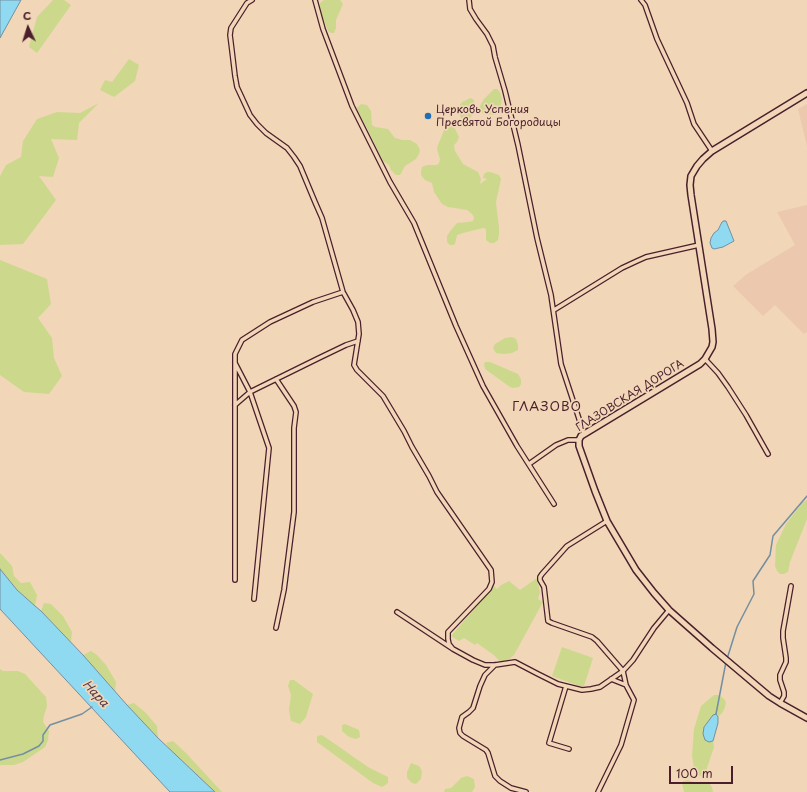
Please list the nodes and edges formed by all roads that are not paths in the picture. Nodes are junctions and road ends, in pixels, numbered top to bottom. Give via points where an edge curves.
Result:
1 (252, 0) edge
2 (316, 0) edge
3 (469, 0) edge
4 (641, 0) edge
5 (807, 93) edge
6 (712, 151) junction
7 (699, 245) junction
8 (343, 292) junction
9 (554, 310) junction
10 (358, 341) junction
11 (705, 359) junction
12 (235, 362) junction
13 (276, 379) junction
14 (250, 392) junction
15 (235, 405) junction
16 (584, 434) junction
17 (578, 440) junction
18 (768, 454) dead end
19 (529, 464) junction
20 (554, 504) dead end
21 (607, 521) junction
22 (235, 580) dead end
23 (790, 586) dead end
24 (254, 599) dead end
25 (669, 610) junction
26 (397, 612) dead end
27 (276, 628) dead end
28 (453, 649) junction
29 (495, 666) junction
30 (623, 671) junction
31 (611, 679) junction
32 (626, 685) junction
33 (566, 686) junction
34 (780, 703) junction
35 (807, 718) edge
36 (569, 749) dead end
37 (526, 792) edge
38 (598, 792) edge

1 - 8 street via 247,3 231,28 237,87 257,124 287,148 300,166 322,218
2 - 19 street via 323,29 352,106 390,182 414,223 483,386
3 - 9 street via 472,12 492,46 505,91
4 - 6 street via 694,124
5 - 6 street
6 - 7 street via 700,162 691,176 691,195
7 - 9 street via 637,261
7 - 11 street via 713,342
8 - 10 street via 358,322
8 - 12 street via 313,302 247,336 238,347
9 - 16 street via 561,364
10 - 13 street
10 - 28 street via 354,364 357,370 384,396 437,492 491,570 492,582 489,589 448,632 449,644
11 - 16 street, ГЛАЗОВСКАЯ ДОРОГА
11 - 18 street via 728,387
12 - 14 street
12 - 15 street
13 - 14 street
13 - 27 street via 296,412 294,512 284,590
14 - 15 street
14 - 24 street via 269,448
15 - 22 street
16 - 17 street, ГЛАЗОВСКАЯ ДОРОГА
17 - 19 street via 568,440 556,445
17 - 21 street, ГЛАЗОВСКАЯ ДОРОГА
19 - 20 street
21 - 25 street, ГЛАЗОВСКАЯ ДОРОГА via 636,570
21 - 30 street via 567,546 542,574 540,580 544,587 548,621 592,637
23 - 34 street via 783,631 786,662 780,675 784,696
25 - 30 street
25 - 34 street, ГЛАЗОВСКАЯ ДОРОГА
26 - 28 street
28 - 29 street via 485,665
29 - 33 street via 515,662 540,676
29 - 37 street via 485,675 473,708 462,717 460,733 486,750 495,776 500,782
30 - 31 street
30 - 32 street
31 - 32 street
31 - 33 street via 600,687 591,689 582,690
32 - 38 street via 634,700 621,745
33 - 36 street via 549,743
34 - 35 street, ГЛАЗОВСКАЯ ДОРОГА

